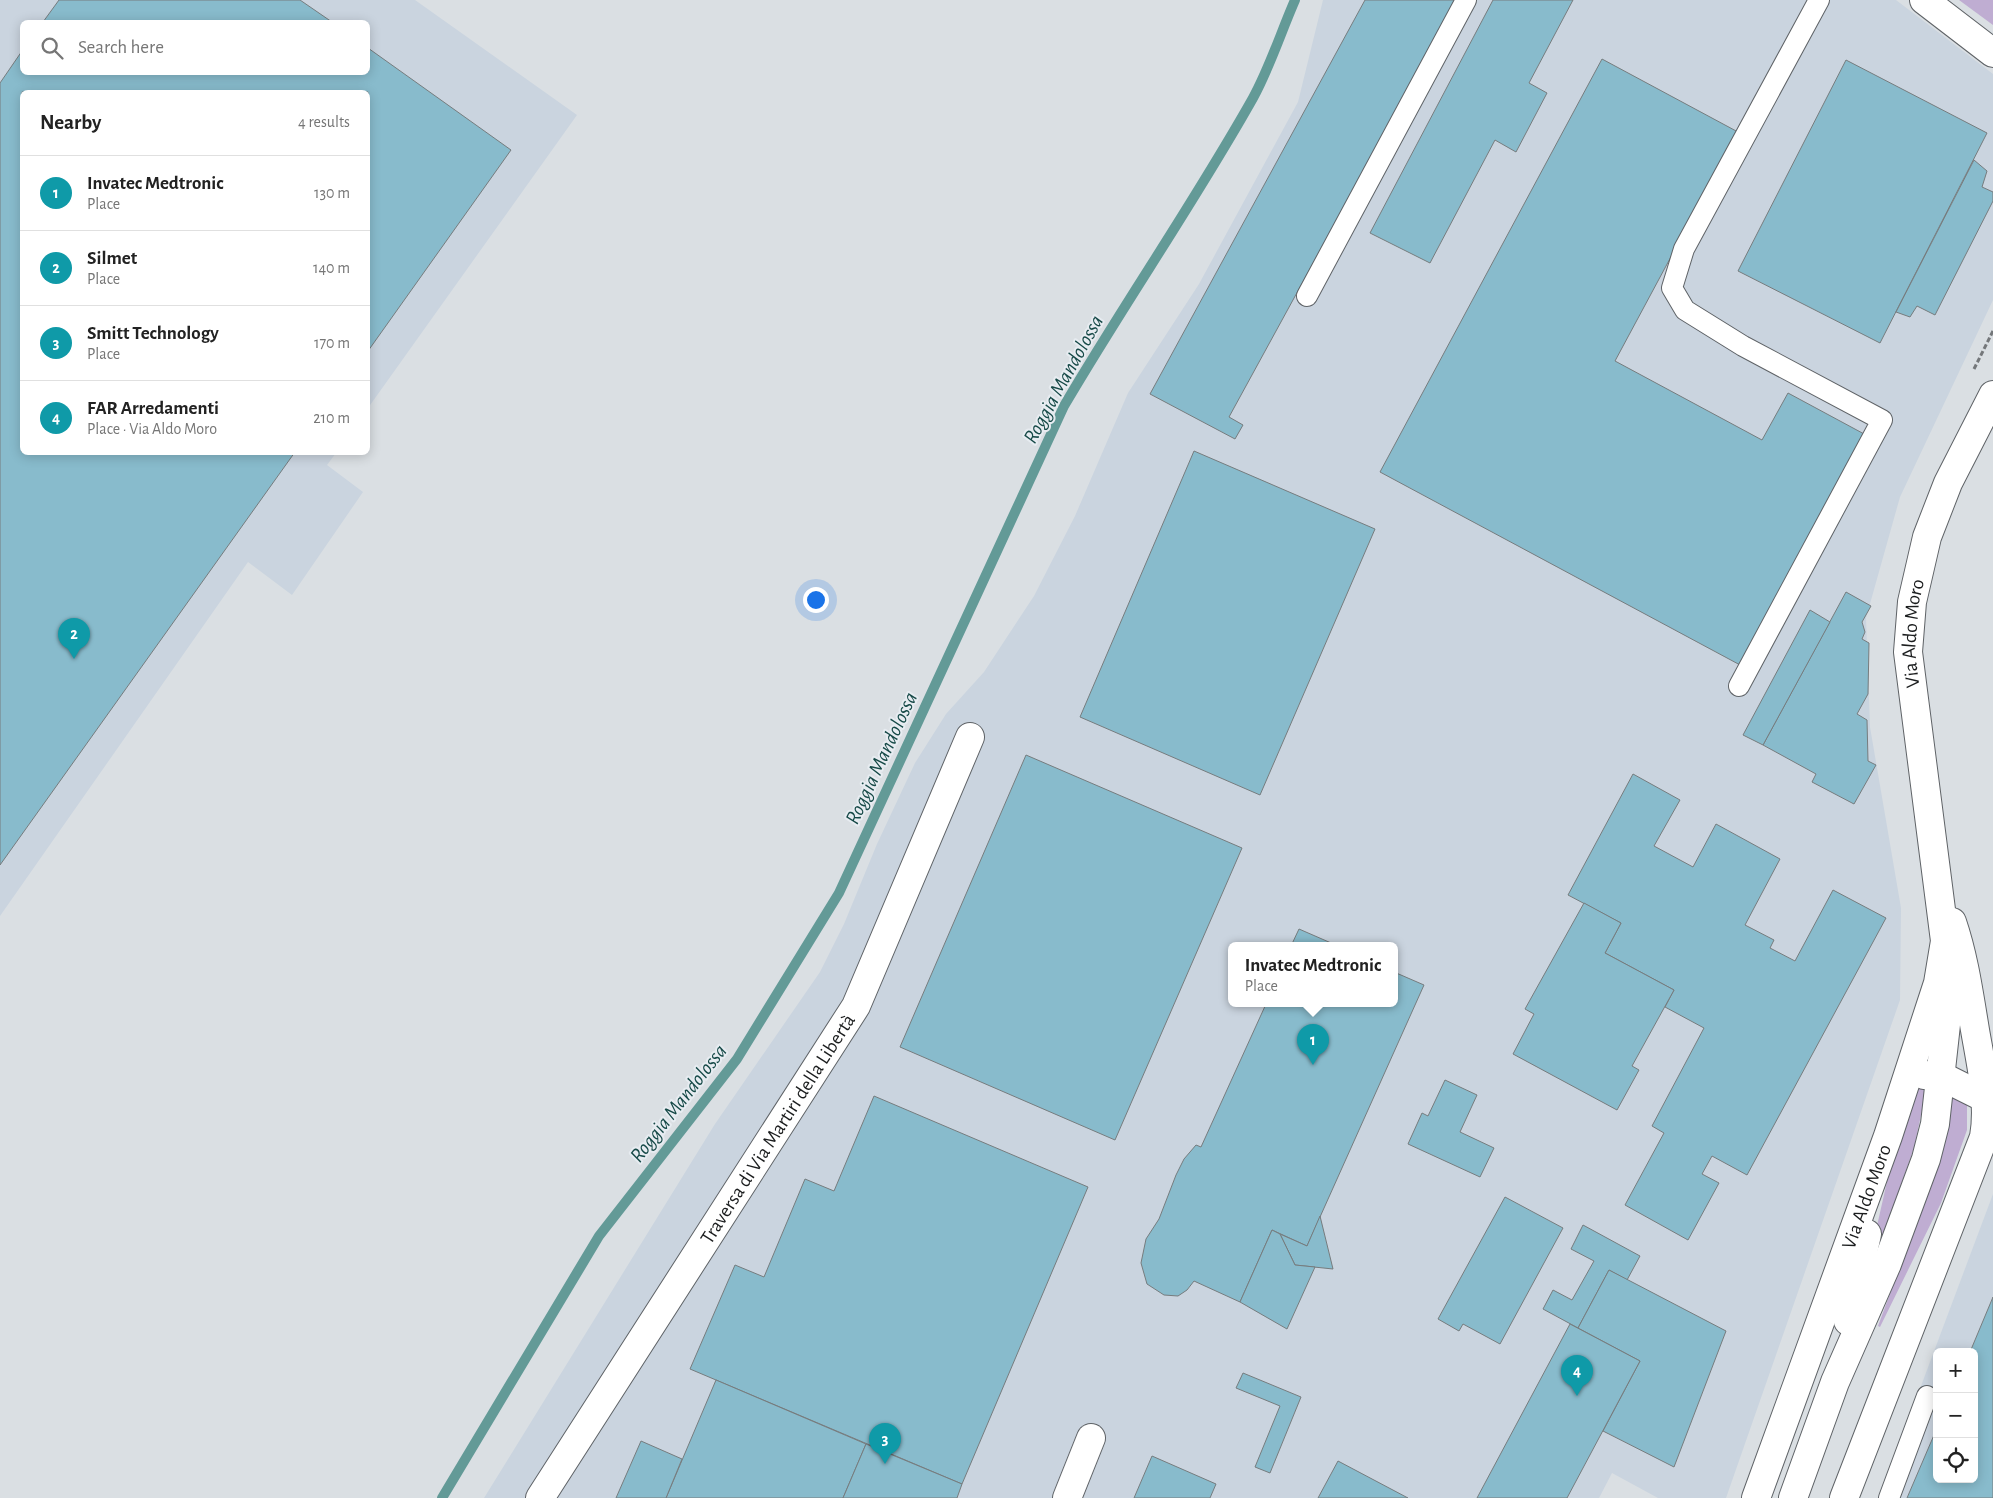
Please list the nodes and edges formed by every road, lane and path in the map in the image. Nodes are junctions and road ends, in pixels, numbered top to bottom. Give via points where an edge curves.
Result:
1 (1466, 0) edge
2 (1819, 0) edge
3 (1924, 0) edge
4 (1993, 53) edge
5 (1306, 296) dead end
6 (1993, 331) edge
7 (1972, 374) dead end
8 (1993, 395) edge
9 (1740, 686) dead end
10 (970, 737) dead end
11 (1939, 888) junction
12 (1949, 914) junction
13 (1940, 1076) junction
14 (1907, 1078) junction
15 (1989, 1100) edge
16 (1888, 1136) junction
17 (1835, 1382) junction
18 (1927, 1396) dead end
19 (1091, 1438) dead end
20 (540, 1498) edge
21 (1067, 1498) edge
22 (1756, 1498) edge
23 (1793, 1498) edge
24 (1844, 1498) edge
25 (1889, 1498) edge

1 - 5 lane
2 - 9 lane via 1684,249 1672,288 1685,310 1743,346 1882,420
3 - 4 street
6 - 7 path
8 - 11 street, Via Aldo Moro via 1948,483 1927,537 1912,602 1908,652
10 - 20 street, Traversa di Via Martiri della Libertà via 856,1006
11 - 12 street, Via Aldo Moro
11 - 14 street, Via Aldo Moro via 1945,942 1938,983
12 - 13 street via 1954,956
12 - 15 street, Via Aldo Moro via 1966,973
13 - 14 street via 1923,1074
13 - 15 street
13 - 17 street via 1935,1124 1926,1159 1887,1264
14 - 16 street, Via Aldo Moro
15 - 24 street, Via Aldo Moro via 1984,1137
16 - 17 street
16 - 22 street, Via Aldo Moro
17 - 23 street
18 - 25 lane
19 - 21 street

